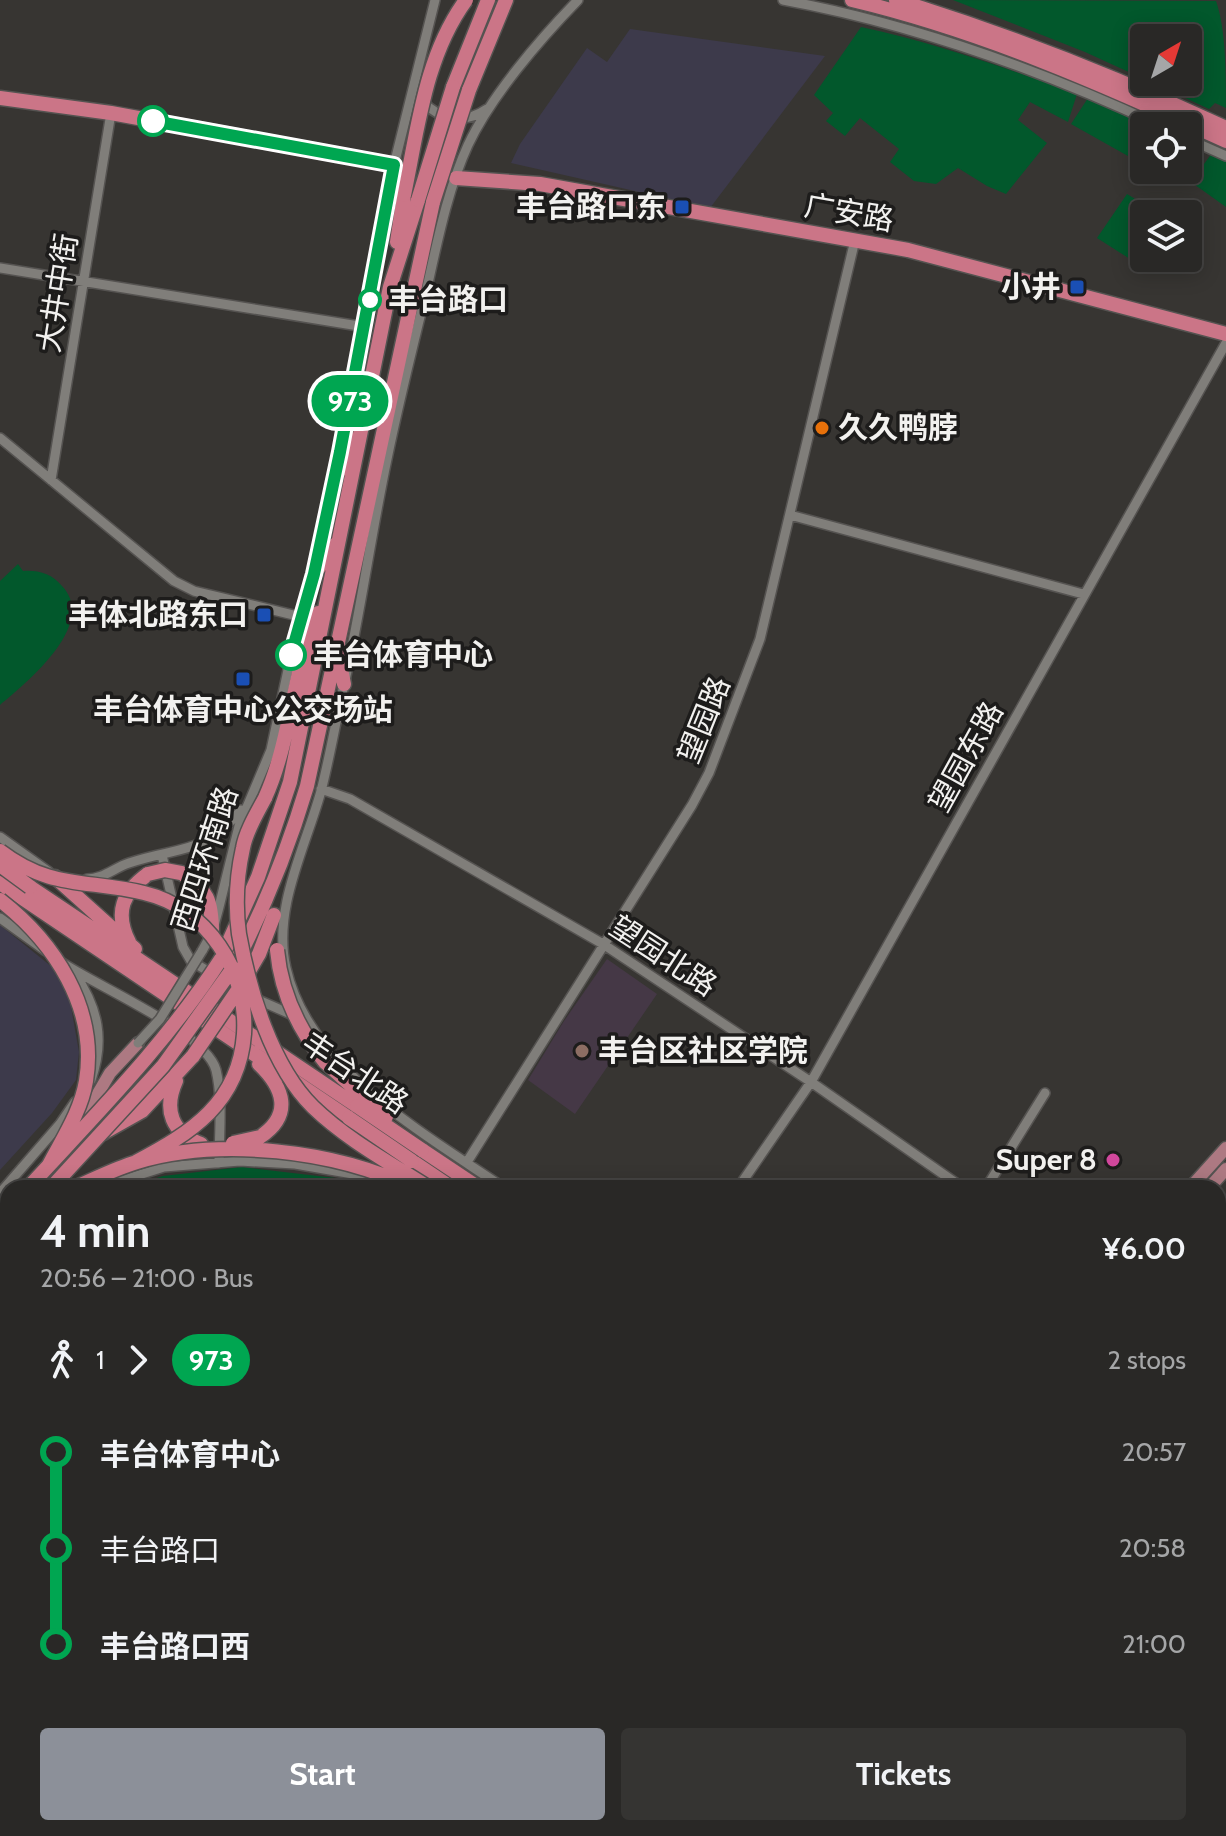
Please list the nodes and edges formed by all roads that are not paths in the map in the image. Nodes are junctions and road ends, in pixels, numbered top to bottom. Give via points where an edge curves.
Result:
1 (435, 0) edge
2 (466, 0) edge
3 (488, 0) edge
4 (506, 0) edge
5 (578, 0) edge
6 (783, 0) edge
7 (841, 0) edge
8 (896, 0) edge
9 (924, 0) edge
10 (858, 1) edge
11 (1042, 48) junction
12 (412, 90) junction
13 (0, 98) edge
14 (489, 107) junction
15 (1131, 112) edge
16 (111, 113) junction
17 (1226, 128) edge
18 (1226, 141) edge
19 (1202, 145) edge
20 (1226, 156) edge
21 (394, 165) junction
22 (456, 178) junction
23 (418, 199) junction
24 (855, 240) junction
25 (0, 268) edge
26 (84, 282) junction
27 (365, 327) junction
28 (1226, 334) edge
29 (1226, 343) edge
30 (346, 422) junction
31 (395, 425) junction
32 (0, 438) edge
33 (373, 475) junction
34 (51, 480) junction
35 (347, 498) junction
36 (790, 515) junction
37 (338, 540) junction
38 (314, 574) junction
39 (329, 587) junction
40 (1083, 594) junction
41 (302, 617) junction
42 (336, 645) junction
43 (344, 684) junction
44 (321, 789) junction
45 (247, 803) junction
46 (0, 837) edge
47 (18, 850) junction
48 (0, 851) edge
49 (162, 855) junction
50 (0, 865) edge
51 (50, 872) junction
52 (0, 876) edge
53 (0, 883) edge
54 (273, 885) junction
55 (26, 893) junction
56 (0, 900) edge
57 (274, 915) junction
58 (0, 918) edge
59 (212, 933) junction
60 (603, 944) junction
61 (131, 946) junction
62 (233, 968) junction
63 (73, 971) junction
64 (167, 980) junction
65 (197, 1007) junction
66 (305, 1020) junction
67 (233, 1039) junction
68 (138, 1043) joint
69 (182, 1070) junction
70 (811, 1082) junction
71 (1045, 1093) dead end
72 (357, 1108) junction
73 (395, 1112) junction
74 (404, 1119) junction
75 (103, 1133) joint
76 (73, 1137) junction
77 (1226, 1148) edge
78 (417, 1156) junction
79 (29, 1160) junction
80 (136, 1162) junction
81 (467, 1162) junction
82 (219, 1163) junction
83 (49, 1165) junction
84 (353, 1174) junction
85 (11, 1180) edge
86 (34, 1180) edge
87 (35, 1180) edge
88 (59, 1180) edge
89 (60, 1180) edge
90 (93, 1180) edge
91 (123, 1180) edge
92 (372, 1180) edge
93 (386, 1180) edge
94 (393, 1180) edge
95 (417, 1180) edge
96 (443, 1180) edge
97 (464, 1180) edge
98 (493, 1180) edge
99 (744, 1180) edge
100 (952, 1180) edge
101 (991, 1180) edge
102 (1197, 1180) edge

1 - 12 street, 西四环南路
2 - 23 highway, bridge via 432,67
3 - 23 highway, bridge via 453,87
4 - 23 highway, bridge
5 - 14 street
6 - 15 street via 932,37
7 - 10 highway
8 - 11 highway
9 - 11 highway
10 - 18 highway via 1102,83
11 - 17 highway
12 - 14 street via 432,111 453,119 474,118
12 - 21 street, 西四环南路
13 - 16 highway, 广安路
14 - 22 street
16 - 21 highway, 广安路
16 - 26 street, 大井中街
19 - 20 street
21 - 22 highway, 广安路 via 404,175 447,184
21 - 27 street, 西四环南路
22 - 24 highway, 广安路 via 540,184
22 - 31 street
23 - 33 highway, 西四环南路
23 - 35 highway, 西四环南路 via 390,287
24 - 28 highway, 广安路
24 - 36 street, 望园路
25 - 26 street
26 - 27 street
26 - 34 street, 大井中街
27 - 30 street, 西四环南路
29 - 40 street, 望园东路
30 - 35 highway
30 - 38 street, 西四环南路
31 - 33 highway
31 - 43 street
32 - 34 street
33 - 42 highway, 西四环南路
34 - 41 street via 183,586
35 - 37 highway, 西四环南路
36 - 40 street
36 - 60 street, 望园路 via 756,651 709,773
37 - 38 highway
37 - 39 highway, 西四环南路
38 - 41 street, 西四环南路
39 - 62 highway, 西四环南路 via 290,782
39 - 95 highway, bridge via 301,658 277,772 243,845 239,933 280,1062 304,1097 333,1125
40 - 70 street, 望园东路
41 - 45 street, 西四环南路 via 271,750
42 - 43 highway
42 - 54 highway, 西四环南路 via 307,786
43 - 44 street
44 - 60 street, 望园北路 via 350,799
44 - 66 street via 282,930 285,965
45 - 49 street via 210,841
45 - 59 street, 西四环南路
46 - 47 street
47 - 51 street
47 - 52 street
48 - 80 highway, bridge via 43,877 147,893 172,903 214,938 236,976 243,1038 241,1057 224,1096 192,1130
49 - 51 street via 94,879
49 - 66 street via 183,947 191,961 249,996
50 - 55 highway, bridge
51 - 61 highway
53 - 55 highway
54 - 57 highway
54 - 62 highway, 西四环南路
55 - 64 highway
55 - 65 highway
56 - 83 highway, bridge via 57,958 76,998 86,1038 82,1096
57 - 62 highway via 259,954
57 - 72 highway, bridge via 279,975 292,1011
58 - 63 street
59 - 61 highway, bridge via 208,897 197,883 165,870 133,885 123,902 122,929
59 - 68 street, 西四环南路, bridge via 160,1019
60 - 70 street, 望园北路
60 - 81 street, 望园路
61 - 64 highway
62 - 69 highway, bridge
62 - 83 highway, 西四环南路, bridge
62 - 89 highway, 西四环南路, bridge via 163,1066
63 - 79 street via 97,1017 98,1059 91,1079
63 - 82 street via 144,1008 206,1053 218,1084
64 - 65 highway
65 - 67 highway, 丰台北路
65 - 72 highway, 丰台北路
66 - 73 street, 丰台北路 via 328,1050
67 - 69 highway, bridge via 279,1089 281,1113 260,1137 244,1143 201,1144 178,1130 169,1109 170,1094
67 - 72 highway, 丰台北路
68 - 76 main road, 西四环南路 via 110,1073
69 - 75 highway via 142,1111
70 - 99 street, 望园东路
70 - 100 street, 望园北路
71 - 101 street
72 - 78 highway, bridge
72 - 78 highway, 丰台北路, bridge
73 - 74 street, 丰台北路
73 - 84 street
74 - 81 street, 丰台北路
74 - 93 street via 377,1157
75 - 88 main road
76 - 79 street
76 - 86 main road, 西四环南路
77 - 102 main road
78 - 96 highway, 丰台北路
78 - 97 highway, 丰台北路
79 - 85 street
80 - 90 highway, bridge
80 - 94 highway, bridge via 256,1150 296,1153
81 - 98 street, 丰台北路
82 - 84 street via 295,1164
82 - 91 street via 164,1167
83 - 87 highway, 西四环南路, bridge
84 - 92 street

